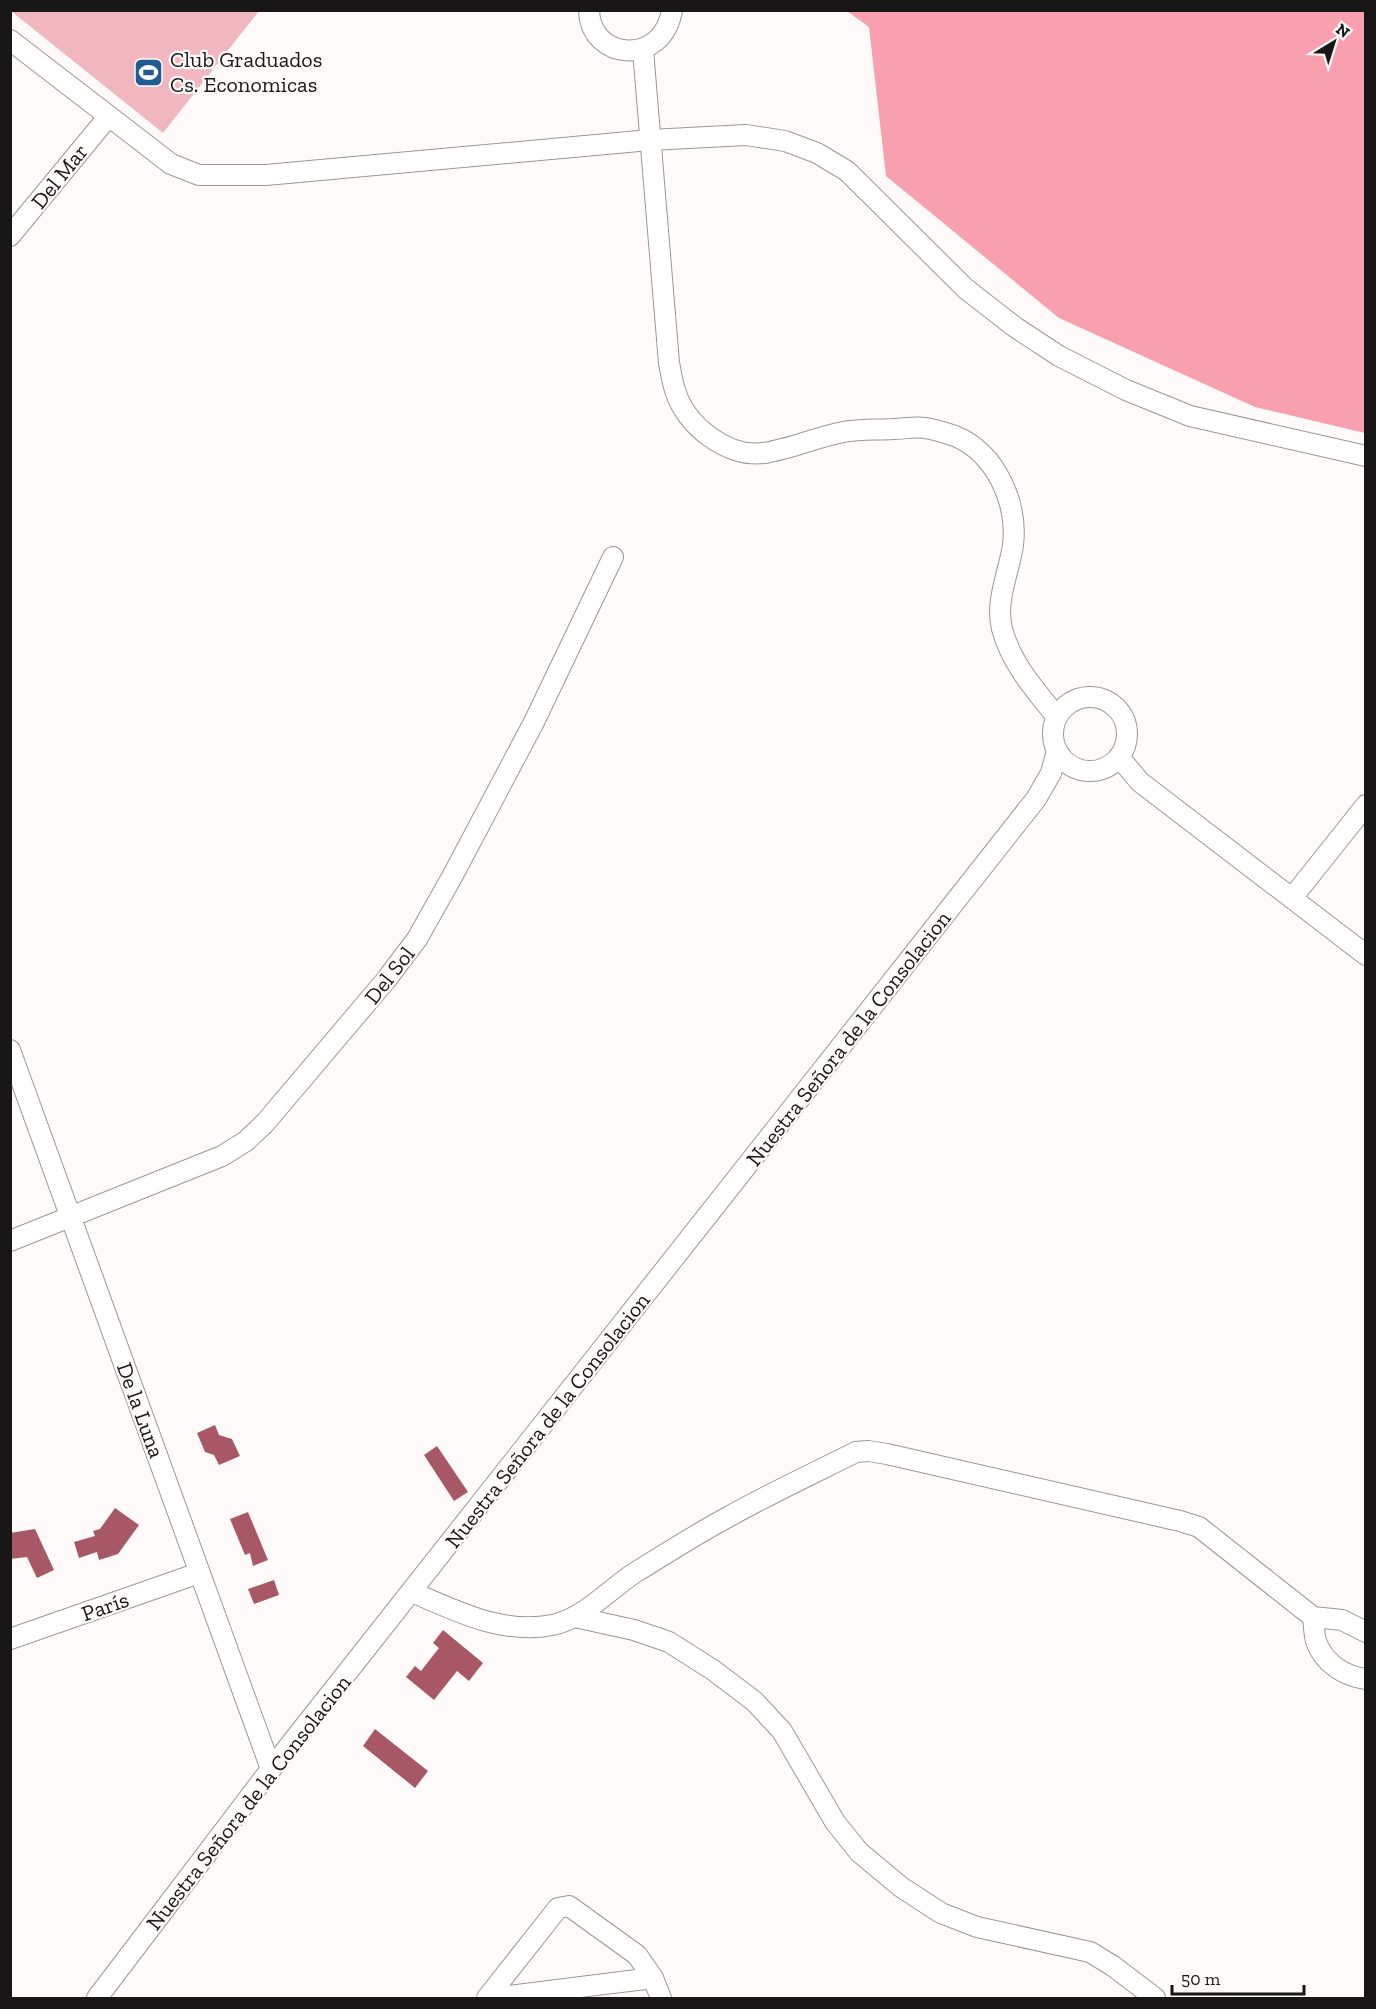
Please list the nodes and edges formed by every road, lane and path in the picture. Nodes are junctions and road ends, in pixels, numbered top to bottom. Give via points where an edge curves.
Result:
1 (589, 10) edge
2 (672, 10) edge
3 (10, 40) edge
4 (643, 50) junction
5 (108, 117) junction
6 (650, 140) junction
7 (10, 236) edge
8 (1365, 456) edge
9 (613, 557) dead end
10 (1057, 717) junction
11 (1057, 751) junction
12 (1119, 757) junction
13 (1076, 768) junction
14 (1036, 799) junction
15 (1365, 806) edge
16 (1292, 898) junction
17 (1365, 955) edge
18 (10, 1050) edge
19 (71, 1218) junction
20 (10, 1241) edge
21 (200, 1573) junction
22 (412, 1592) junction
23 (575, 1617) junction
24 (1313, 1617) junction
25 (1365, 1632) edge
26 (10, 1639) edge
27 (1365, 1679) edge
28 (271, 1769) junction
29 (653, 1978) junction
30 (96, 1998) edge
31 (489, 1998) edge
32 (660, 1998) edge
33 (1155, 1998) edge

1 - 4 street via 594,31 603,41 629,52
2 - 4 street via 664,34
3 - 5 street
4 - 6 street
5 - 6 street via 171,164 199,175 266,176
5 - 7 street, Del Mar
6 - 8 street via 746,135 785,141 817,153 847,171 869,191 966,289 1059,356 1126,390 1190,416
6 - 10 street via 669,363 675,391 688,417 714,440 738,451 763,453 844,432 924,428 957,437 984,456 1000,477 1013,511 1013,544 1000,604 1002,628 1025,678
9 - 19 street, Del Sol via 534,722 453,875 417,939 386,980 246,1141 222,1156
10 - 11 street via 1053,728
10 - 12 street via 1064,707 1086,696 1111,702 1126,722 1128,734
11 - 13 street
11 - 14 street via 1051,773
12 - 13 street via 1099,770
12 - 16 street via 1140,782
13 - 14 street
14 - 22 street, Nuestra Señora de la Consolacion
15 - 16 street
16 - 17 street
18 - 19 street, De la Luna
19 - 20 street, Del Sol
19 - 21 street, De la Luna
21 - 26 street, París
21 - 28 street, De la Luna
22 - 23 street via 493,1623 519,1628 553,1625
22 - 28 street, Nuestra Señora de la Consolacion
23 - 24 street via 634,1573 728,1516 856,1452 868,1451 1199,1527
23 - 33 street via 669,1642 754,1701 782,1731 841,1830 859,1852 901,1887 941,1913 977,1927 1090,1952
24 - 25 street via 1342,1620
24 - 27 street via 1316,1640 1326,1661
28 - 30 street, Nuestra Señora de la Consolacion
29 - 31 street
29 - 31 street via 637,1955 569,1906 558,1908
29 - 32 street

